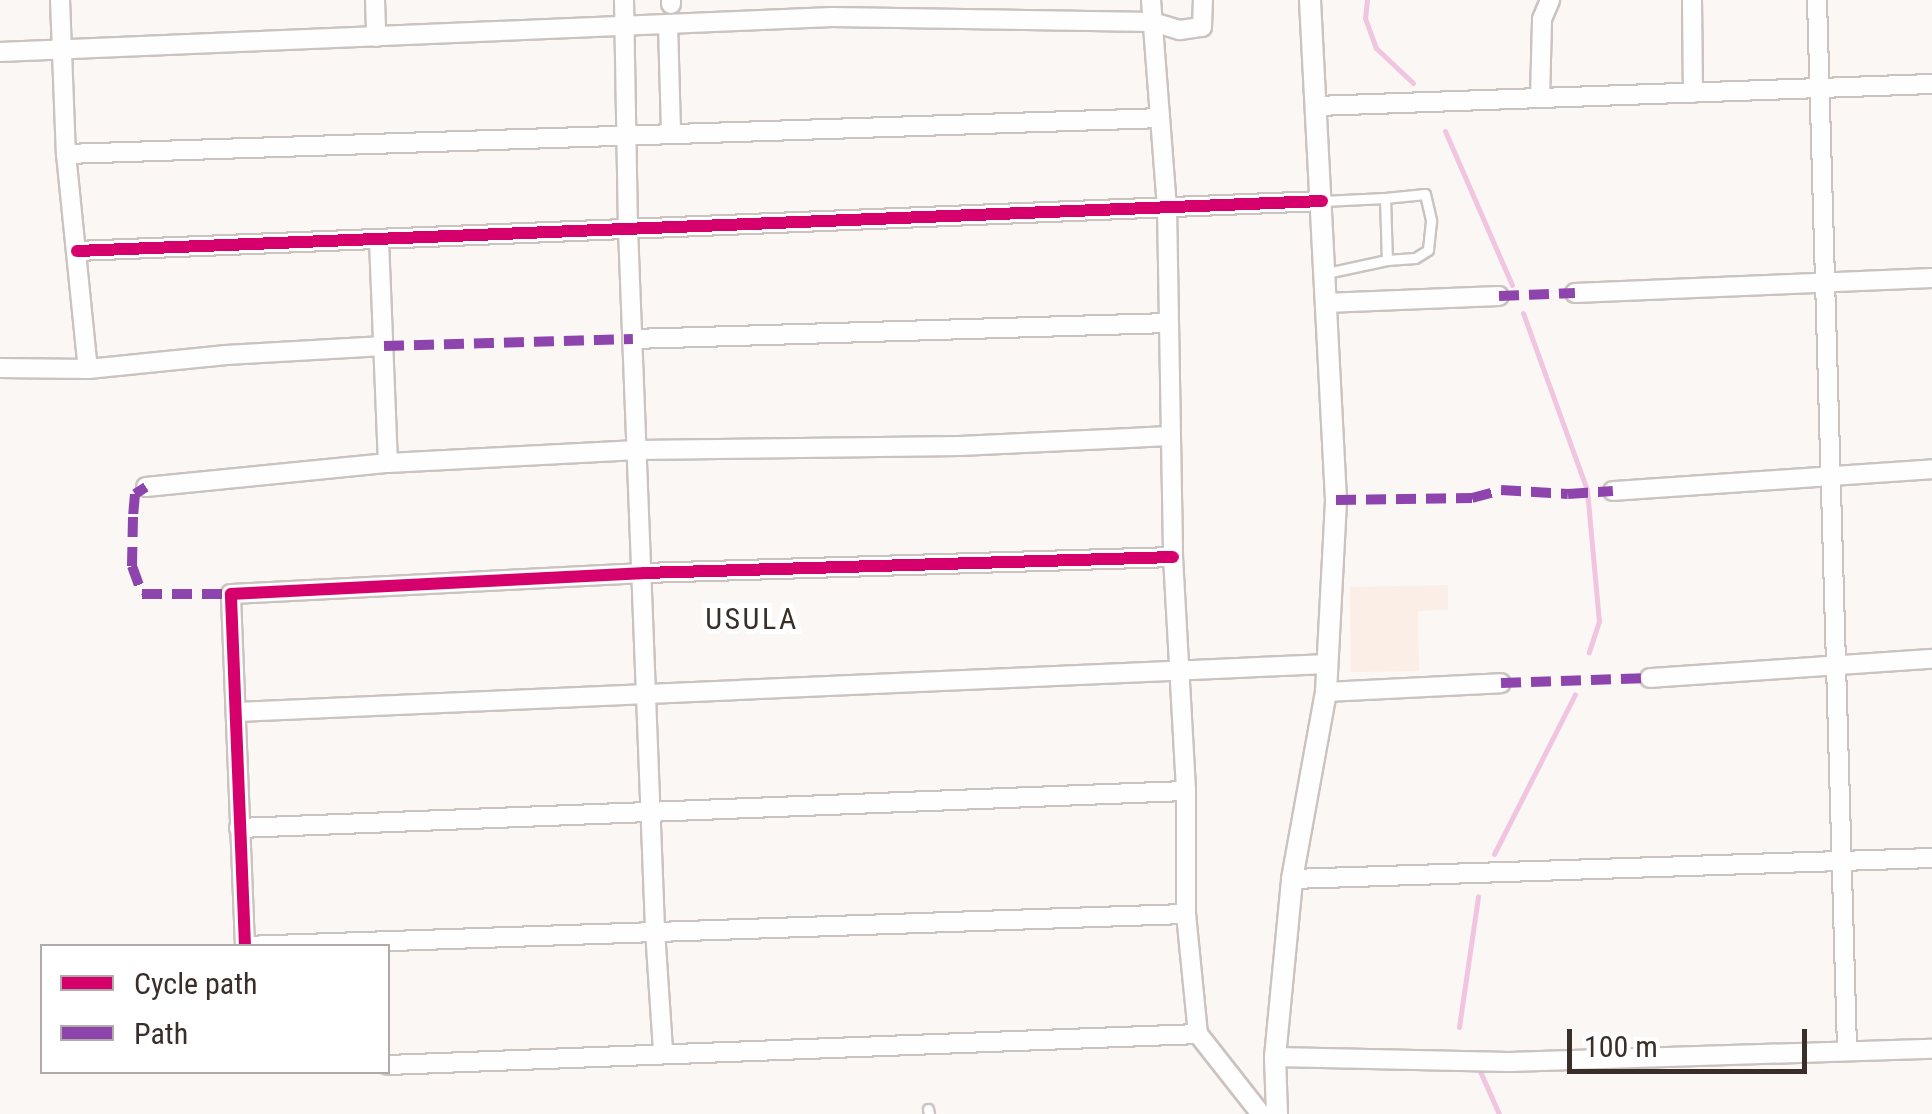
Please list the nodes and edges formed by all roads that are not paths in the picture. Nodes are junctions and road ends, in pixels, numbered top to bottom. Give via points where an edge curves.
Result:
1 (60, 0) edge
2 (375, 0) edge
3 (624, 0) edge
4 (1151, 0) edge
5 (1203, 0) edge
6 (1310, 0) edge
7 (1550, 0) edge
8 (1692, 0) edge
9 (1817, 0) edge
10 (832, 9) edge
11 (1153, 22) junction
12 (668, 24) junction
13 (625, 26) junction
14 (376, 37) junction
15 (62, 49) junction
16 (0, 52) edge
17 (1932, 84) edge
18 (1820, 88) junction
19 (1692, 93) junction
20 (1540, 98) junction
21 (1318, 106) junction
22 (1160, 118) junction
23 (671, 131) junction
24 (627, 132) junction
25 (66, 154) junction
26 (1385, 198) junction
27 (1322, 201) junction
28 (1167, 206) junction
29 (628, 230) junction
30 (378, 240) junction
31 (77, 250) junction
32 (1387, 260) junction
33 (1324, 274) junction
34 (1932, 278) edge
35 (1825, 282) junction
36 (1575, 293) dead end
37 (1499, 296) dead end
38 (1325, 303) junction
39 (1168, 323) junction
40 (633, 339) junction
41 (384, 346) junction
42 (0, 368) edge
43 (88, 369) junction
44 (1170, 436) junction
45 (638, 450) junction
46 (388, 464) junction
47 (1932, 470) edge
48 (1830, 476) junction
49 (146, 487) dead end
50 (1613, 491) dead end
51 (1173, 558) junction
52 (644, 573) junction
53 (1932, 659) edge
54 (1836, 662) junction
55 (1328, 664) junction
56 (1182, 674) junction
57 (1650, 678) dead end
58 (1501, 684) dead end
59 (1326, 692) junction
60 (648, 693) junction
61 (236, 712) junction
62 (1186, 791) junction
63 (650, 811) junction
64 (239, 828) junction
65 (1932, 858) edge
66 (1842, 863) junction
67 (1292, 879) junction
68 (1186, 914) junction
69 (654, 930) junction
70 (245, 944) edge
71 (296, 944) edge
72 (1198, 1034) junction
73 (1847, 1048) junction
74 (1932, 1049) edge
75 (664, 1051) junction
76 (1275, 1057) junction
77 (390, 1065) edge
78 (1262, 1114) edge
79 (1277, 1114) edge

1 - 15 street
2 - 14 street
3 - 13 street
4 - 11 street
5 - 11 street via 1202,27 1180,30
6 - 21 street
7 - 20 street via 1542,19
8 - 19 street
9 - 18 street
10 - 11 street
10 - 12 street
11 - 22 street
12 - 13 street
12 - 23 street
13 - 14 street
13 - 24 street
14 - 15 street
15 - 16 street
15 - 25 street
17 - 18 street
18 - 19 street
18 - 35 street
19 - 20 street
20 - 21 street
21 - 27 street
22 - 23 street
22 - 28 street
23 - 24 street
24 - 25 street
24 - 29 street
25 - 31 street
26 - 27 lane
26 - 32 lane
26 - 32 lane via 1426,194 1431,221 1428,250
27 - 28 street
27 - 33 street
28 - 29 street
28 - 39 street
29 - 30 street
29 - 40 street
30 - 31 street
30 - 41 street
31 - 43 street
32 - 33 lane
33 - 38 street
34 - 35 street
35 - 36 street
35 - 48 street
37 - 38 street
38 - 55 street via 1336,500
39 - 40 street
39 - 44 street
40 - 45 street
41 - 43 street
41 - 46 street
42 - 43 street
44 - 45 street
44 - 51 street
45 - 46 street
45 - 52 street
46 - 49 street
47 - 48 street
48 - 50 street
48 - 54 street
51 - 52 street
51 - 56 street
52 - 60 street
52 - 61 street via 231,594
53 - 54 street
54 - 57 street
54 - 66 street
55 - 56 street
55 - 59 street
56 - 60 street
56 - 62 street
58 - 59 street
59 - 67 street
60 - 61 street
60 - 63 street
61 - 64 street
62 - 63 street
62 - 68 street
63 - 64 street
63 - 69 street
64 - 70 street
65 - 66 street
66 - 67 street
66 - 73 street
67 - 76 street
68 - 69 street
68 - 72 street
69 - 71 street
69 - 75 street
72 - 75 street
72 - 78 street
73 - 74 street
73 - 76 street via 1509,1062
75 - 77 street
76 - 79 street

